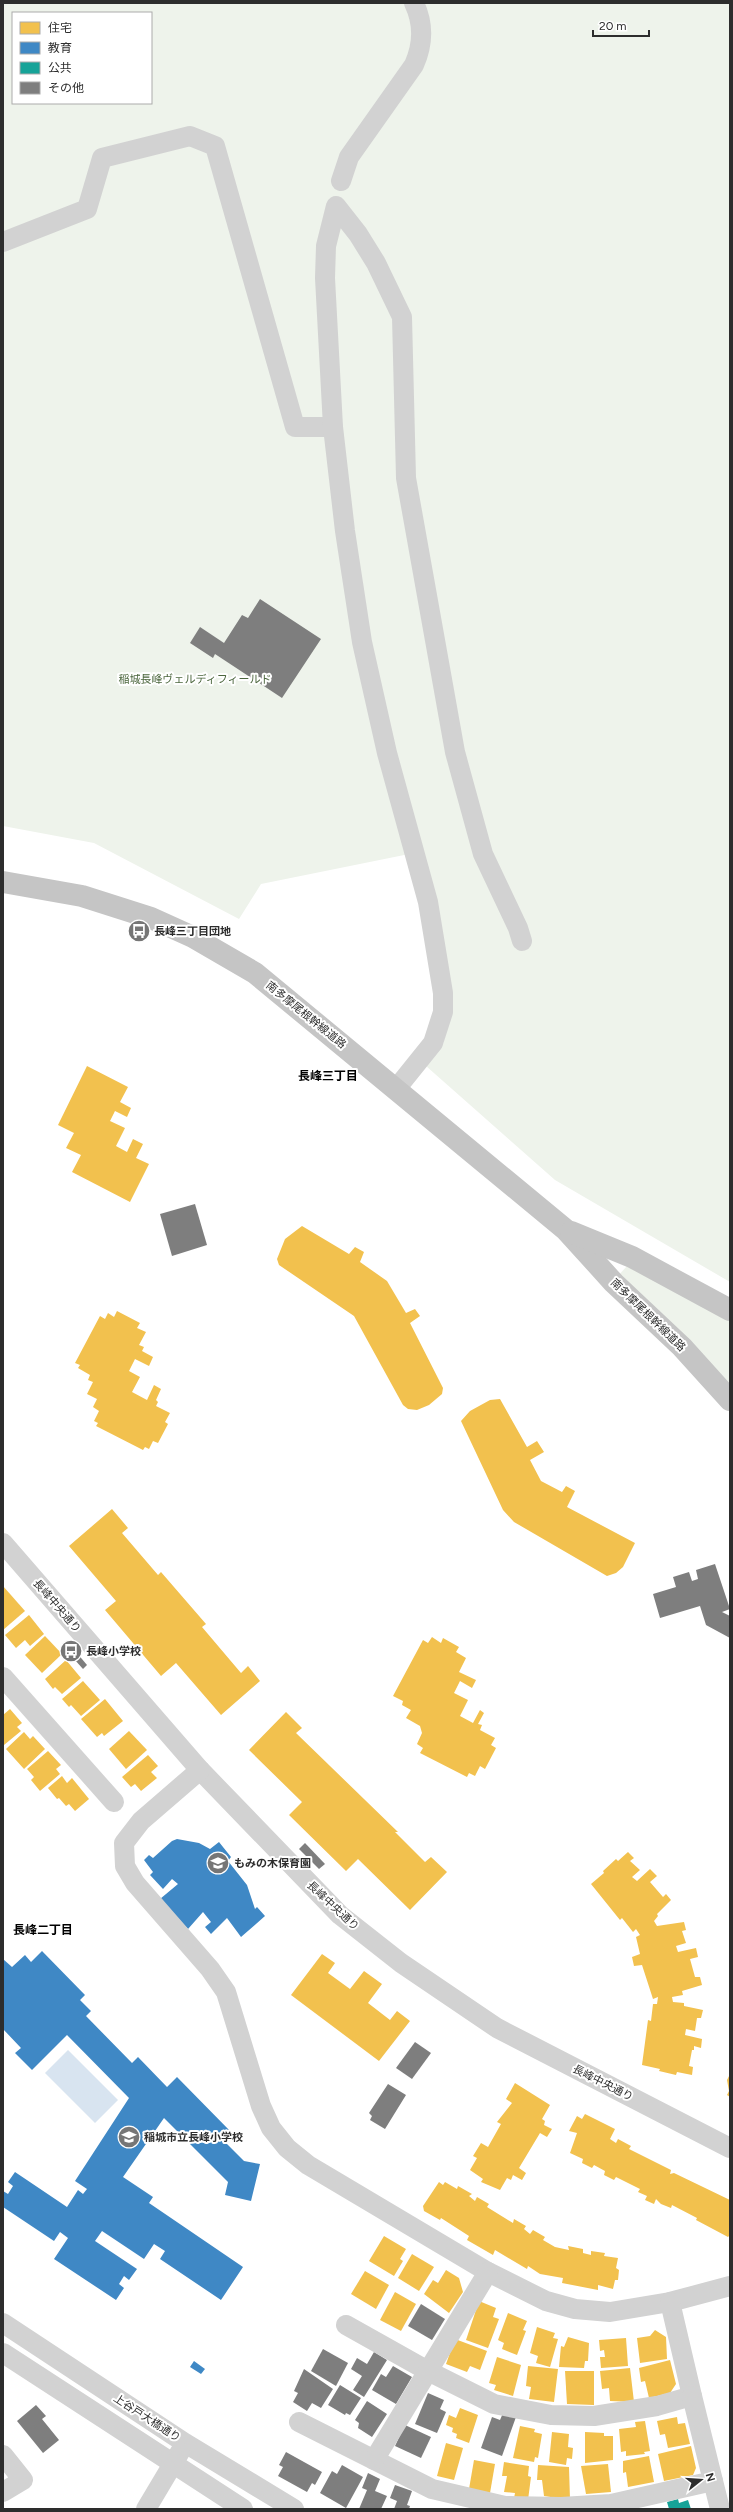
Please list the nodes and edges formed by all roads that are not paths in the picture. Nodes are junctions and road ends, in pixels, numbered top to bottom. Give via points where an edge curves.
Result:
1 (414, 3) edge
2 (341, 181) dead end
3 (3, 242) edge
4 (333, 427) junction
5 (3, 882) edge
6 (522, 941) dead end
7 (396, 1089) junction
8 (566, 1230) junction
9 (730, 1310) edge
10 (730, 1400) edge
11 (3, 1543) edge
12 (7, 1689) edge
13 (200, 1770) junction
14 (114, 1802) dead end
15 (730, 2148) edge
16 (488, 2272) junction
17 (730, 2286) edge
18 (670, 2302) junction
19 (3, 2323) edge
20 (346, 2325) dead end
21 (3, 2353) edge
22 (428, 2371) junction
23 (692, 2396) junction
24 (299, 2422) dead end
25 (185, 2443) junction
26 (3, 2455) edge
27 (374, 2460) junction
28 (172, 2464) junction
29 (712, 2481) junction
30 (3, 2492) edge
31 (146, 2509) edge
32 (243, 2509) edge
33 (294, 2509) edge
34 (720, 2509) edge

1 - 2 street via 421,32 420,51 414,65 350,157
3 - 4 street via 87,210 102,158 190,136 215,146 295,427
4 - 6 street via 325,278 326,246 336,206 376,263 402,317 406,478 455,752 483,854
4 - 7 street via 345,532 362,642 387,753 428,902 443,993 443,1012 433,1043
5 - 7 main road, 南多摩尾根幹線道路 via 48,888 109,904 151,918 193,937 254,973
7 - 8 main road, 南多摩尾根幹線道路
8 - 9 main road, 南多摩尾根幹線道路 via 632,1257
8 - 10 main road, 南多摩尾根幹線道路 via 614,1283 682,1347
11 - 13 street, 長峰中央通り
12 - 14 street
13 - 15 street, 長峰中央通り via 340,1915 401,1963 497,2028
13 - 16 street via 141,1821 124,1843 125,1866 135,1883 210,1969 226,1992 261,2106 271,2128 287,2148 308,2165
16 - 18 street via 546,2301 575,2309 610,2312
16 - 22 street
17 - 18 street
18 - 23 street
19 - 25 street, 上谷戸大橋通り
20 - 22 street
21 - 28 street
22 - 23 street via 494,2404 552,2415 594,2416 623,2413
22 - 27 street
23 - 29 street
24 - 27 street
25 - 28 street
25 - 33 street, 上谷戸大橋通り
26 - 30 street via 23,2480
27 - 29 street via 432,2489 505,2506 561,2507 612,2504
28 - 31 street
28 - 32 street
29 - 34 street

